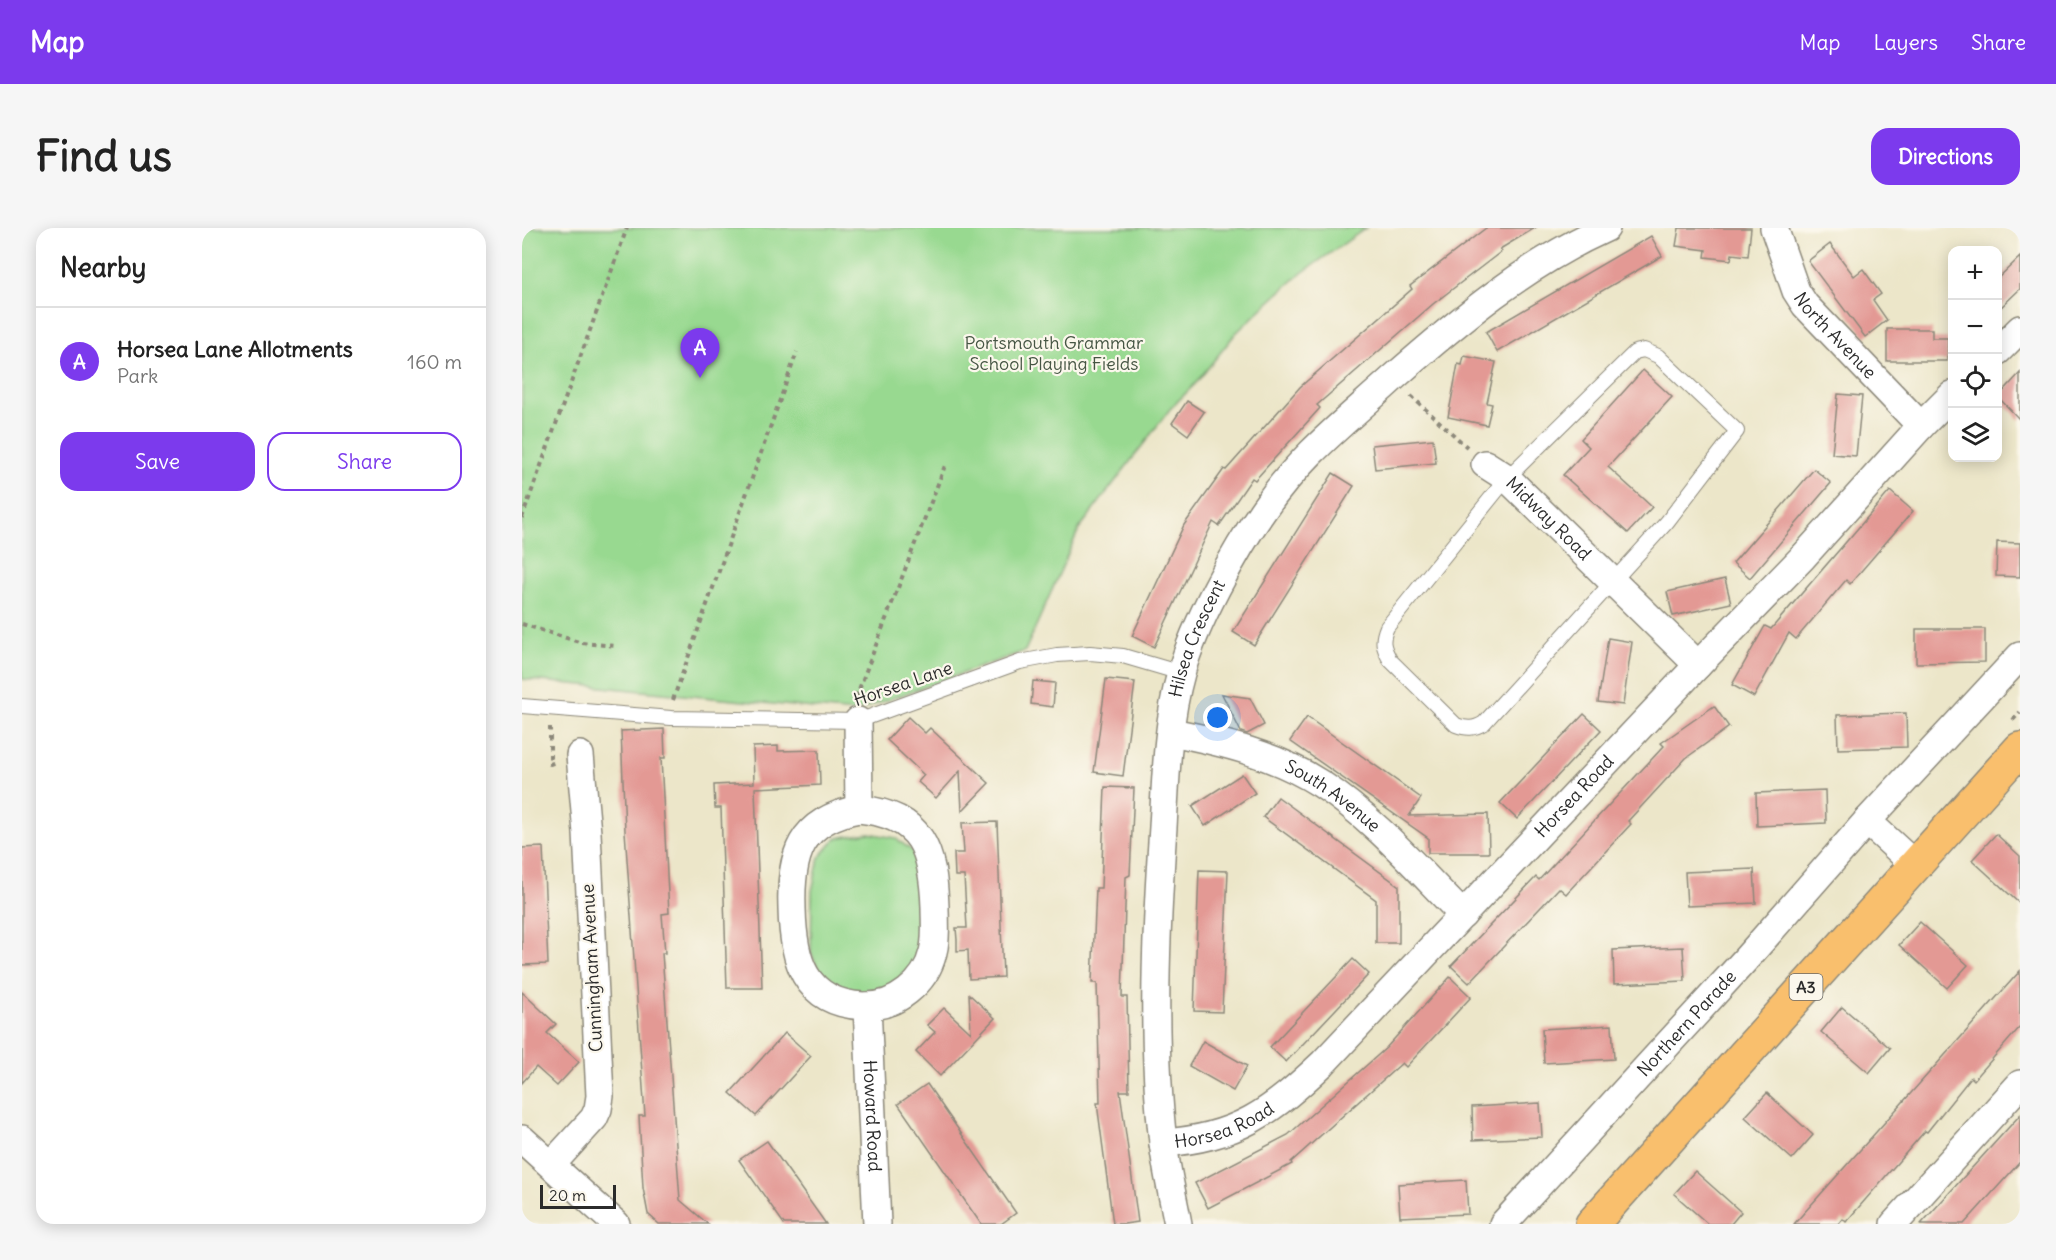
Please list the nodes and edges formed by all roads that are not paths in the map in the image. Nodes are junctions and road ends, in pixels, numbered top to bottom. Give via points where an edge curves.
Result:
1 (1606, 228) edge
2 (1774, 228) edge
3 (2020, 329) edge
4 (2002, 347) edge
5 (1948, 400) edge
6 (1921, 426) junction
7 (1496, 471) junction
8 (1612, 580) junction
9 (2020, 656) edge
10 (1698, 665) junction
11 (1181, 673) junction
12 (522, 706) edge
13 (858, 721) junction
14 (1171, 732) junction
15 (2020, 749) edge
16 (580, 755) dead end
17 (859, 810) junction
18 (1867, 821) junction
19 (1917, 866) junction
20 (1463, 915) junction
21 (867, 1006) junction
22 (2020, 1084) edge
23 (522, 1139) edge
24 (1163, 1143) junction
25 (552, 1164) junction
26 (616, 1224) edge
27 (877, 1224) edge
28 (1178, 1224) edge
29 (1503, 1224) edge
30 (1592, 1224) edge
31 (1894, 1224) edge

1 - 11 street, Hilsea Crescent via 1542,262 1450,327 1315,446 1264,509 1225,574
2 - 6 street, North Avenue via 1796,291 1805,305
3 - 4 street
5 - 6 street, Horsea Road
6 - 10 street, Horsea Road via 1803,557
7 - 8 street, Midway Road
7 - 8 lane via 1635,352 1644,350 1658,356 1737,431 1667,522
7 - 8 lane via 1383,638 1383,648 1390,660 1456,725 1476,728 1484,723
8 - 10 street, Midway Road
9 - 18 street, Northern Parade
10 - 20 street, Horsea Road
11 - 13 lane, Horsea Lane via 1123,656 1057,655 1020,662
11 - 14 street, Hilsea Crescent
12 - 13 lane, Horsea Lane via 671,718
13 - 17 street
14 - 20 street, South Avenue via 1252,752 1320,784 1380,832
14 - 24 street, Hilsea Crescent via 1157,951
15 - 19 main road, A3
16 - 25 street, Cunningham Avenue via 600,1096 594,1118
17 - 21 street via 823,821 801,845 791,874 792,936 798,962 817,988 838,1001
17 - 21 street via 884,813 910,828 924,844 934,878 935,941 929,965 921,979 900,997
18 - 19 street
18 - 29 street, Northern Parade
19 - 30 main road, A3
20 - 24 street, Horsea Road via 1323,1063 1276,1105 1215,1137
21 - 27 street, Howard Road
22 - 31 street
23 - 25 street
24 - 28 street, Hilsea Crescent
25 - 26 street

